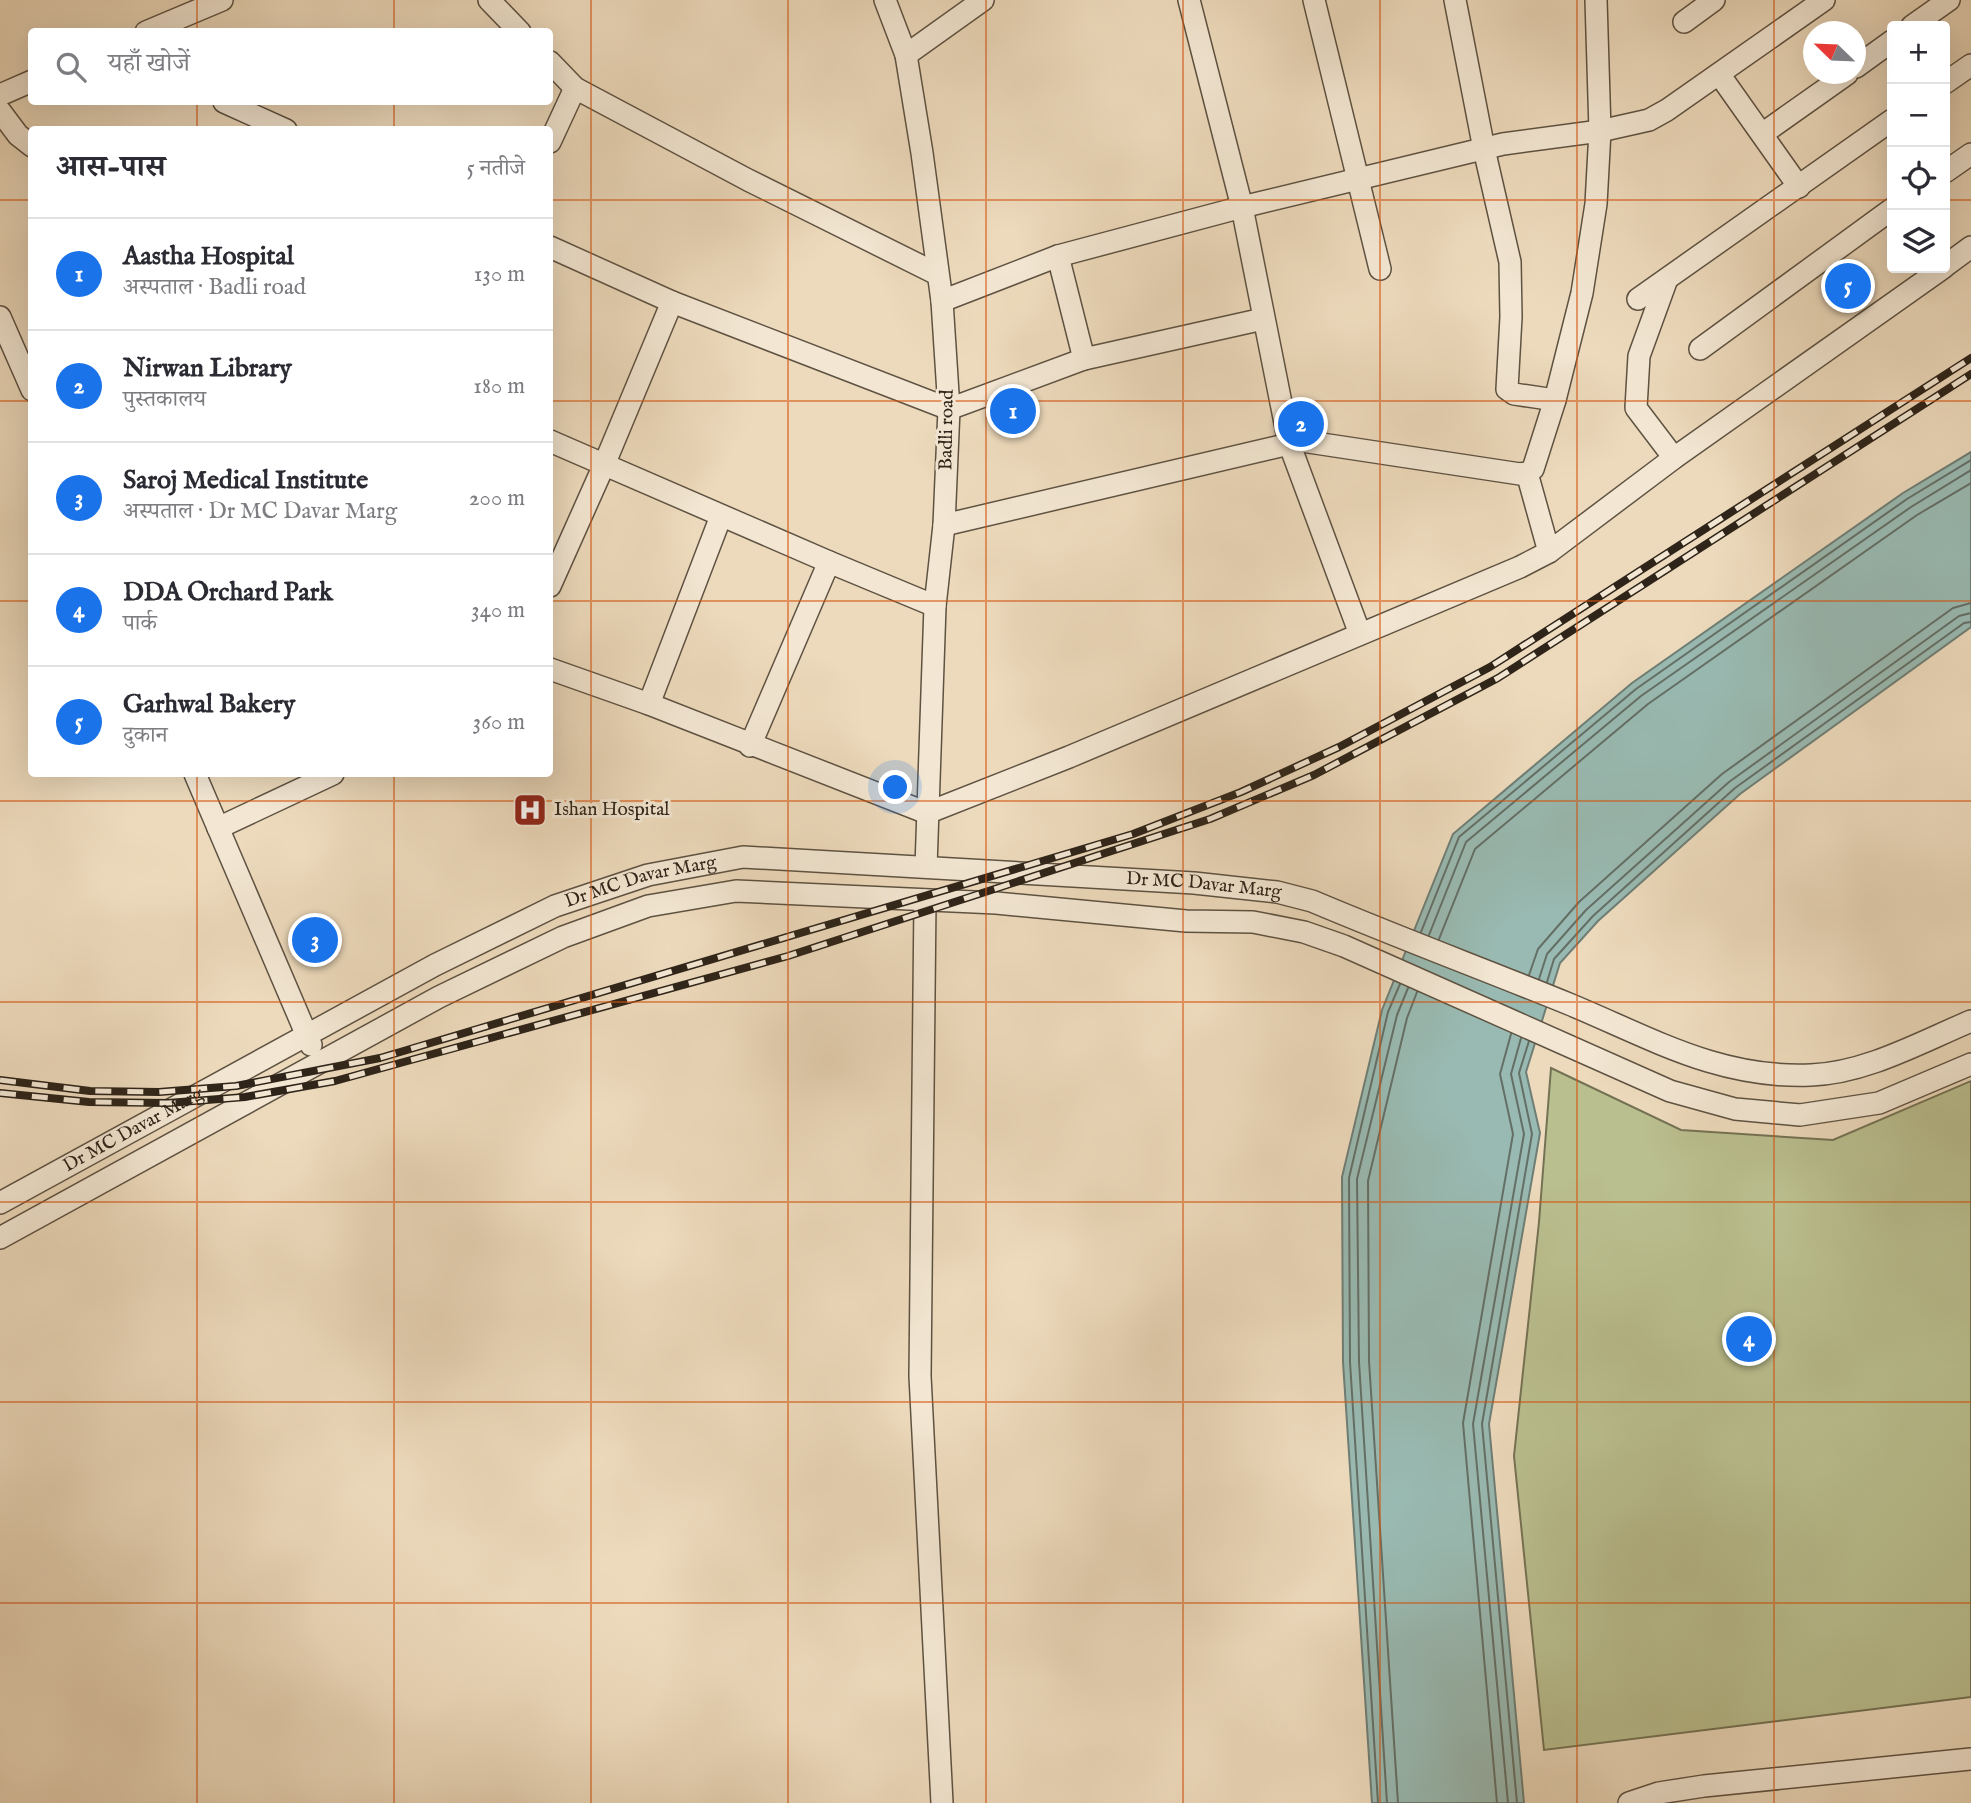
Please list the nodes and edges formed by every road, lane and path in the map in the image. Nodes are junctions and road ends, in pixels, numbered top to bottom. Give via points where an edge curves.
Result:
1 (222, 0) edge
2 (489, 0) edge
3 (884, 0) edge
4 (984, 0) edge
5 (1189, 0) edge
6 (1314, 0) edge
7 (1455, 0) edge
8 (1596, 0) edge
9 (1714, 0) edge
10 (1824, 0) edge
11 (1949, 0) edge
12 (1919, 21) edge
13 (1684, 22) dead end
14 (156, 28) edge
15 (516, 28) edge
16 (1887, 45) edge
17 (906, 55) junction
18 (1866, 60) edge
19 (553, 65) edge
20 (1971, 65) edge
21 (1720, 74) junction
22 (1950, 80) edge
23 (28, 83) edge
24 (1833, 84) edge
25 (575, 88) junction
26 (0, 95) edge
27 (231, 105) edge
28 (0, 111) edge
29 (1887, 124) edge
30 (277, 126) edge
31 (1600, 131) junction
32 (1762, 134) junction
33 (553, 136) edge
34 (28, 143) edge
35 (1483, 149) junction
36 (1971, 154) edge
37 (1950, 169) edge
38 (1358, 179) junction
39 (1799, 187) junction
40 (1242, 207) junction
41 (1891, 210) edge
42 (1971, 247) edge
43 (553, 248) edge
44 (1058, 256) junction
45 (1950, 263) edge
46 (1380, 269) dead end
47 (1936, 273) edge
48 (937, 274) junction
49 (1667, 279) junction
50 (1638, 299) dead end
51 (942, 301) junction
52 (673, 302) junction
53 (0, 317) edge
54 (1263, 319) junction
55 (1700, 349) dead end
56 (1084, 359) junction
57 (28, 381) edge
58 (1555, 400) junction
59 (949, 409) junction
60 (553, 442) edge
61 (1289, 443) junction
62 (1674, 458) junction
63 (604, 465) junction
64 (1527, 473) junction
65 (721, 516) junction
66 (944, 525) junction
67 (1549, 552) junction
68 (556, 553) edge
69 (829, 562) junction
70 (935, 606) junction
71 (1360, 634) junction
72 (553, 669) edge
73 (649, 705) junction
74 (750, 746) junction
75 (196, 777) edge
76 (327, 777) edge
77 (927, 813) junction
78 (218, 828) junction
79 (926, 867) junction
80 (1211, 885) junction
81 (925, 900) junction
82 (1206, 921) junction
83 (1971, 1021) edge
84 (306, 1035) junction
85 (318, 1063) junction
86 (1971, 1065) edge
87 (0, 1203) edge
88 (0, 1238) edge
89 (1971, 1759) edge
90 (942, 1803) edge
91 (1629, 1803) edge

1 - 14 street
2 - 15 street
3 - 17 street, Badli road
4 - 17 street
5 - 40 street
6 - 38 street
7 - 35 street
8 - 31 street
9 - 13 street
10 - 21 street
11 - 12 street
16 - 18 street
17 - 48 street, Badli road
19 - 25 street
20 - 22 street
21 - 31 street via 1657,117
21 - 32 street
23 - 26 street
24 - 32 street
25 - 33 street
25 - 48 street
27 - 30 street
28 - 34 street
29 - 39 street
31 - 35 street
31 - 58 street via 1582,293
32 - 39 street
35 - 38 street
35 - 58 street via 1510,262 1507,389
36 - 37 street
38 - 40 street
38 - 46 street
39 - 49 street
40 - 44 street
40 - 54 street
41 - 55 street
42 - 45 street
43 - 52 street
44 - 51 street
44 - 56 street
47 - 62 street
48 - 51 street, Badli road
49 - 50 street
49 - 62 street via 1639,356 1636,408
51 - 59 street, Badli road
52 - 59 street
52 - 63 street
53 - 57 street
54 - 56 street
54 - 61 street
56 - 59 street
58 - 64 street via 1536,464
59 - 66 street, Badli road
60 - 63 street
61 - 64 street via 1316,442
61 - 66 street
61 - 71 street
62 - 67 street
63 - 65 street
63 - 68 street
64 - 67 street
65 - 69 street
65 - 73 street
66 - 70 street, Badli road
67 - 71 street
69 - 70 street
69 - 74 street
70 - 77 street, Badli road
71 - 77 street
72 - 73 street
73 - 74 street
74 - 77 street
75 - 78 street
76 - 78 street
77 - 79 street, Badli road
78 - 84 street
79 - 80 street, Dr MC Davar Marg
79 - 84 street, Dr MC Davar Marg via 743,857 648,875 555,906
80 - 82 street
80 - 83 street, Dr MC Davar Marg via 1312,901 1693,1058 1742,1071 1812,1075 1871,1064
81 - 82 street
81 - 85 street via 736,891 648,906 563,937
81 - 90 street via 920,1376
82 - 86 street via 1253,922 1304,932 1670,1091 1735,1109 1800,1115 1879,1103
84 - 85 street
84 - 87 street, Dr MC Davar Marg
85 - 88 street
89 - 91 street via 1704,1786

